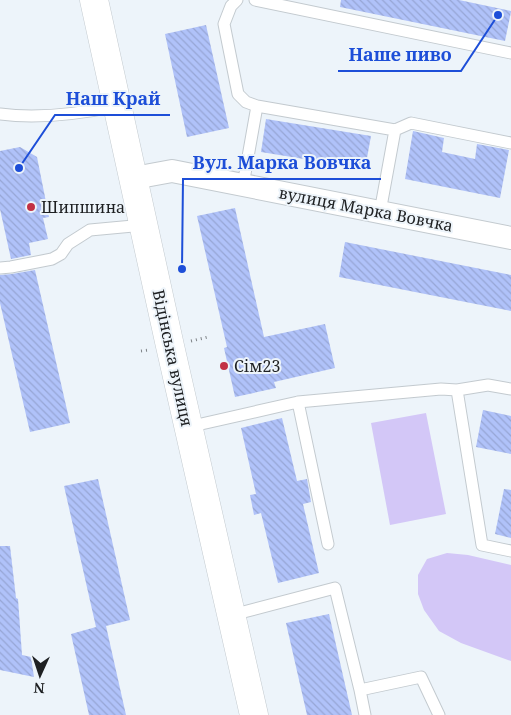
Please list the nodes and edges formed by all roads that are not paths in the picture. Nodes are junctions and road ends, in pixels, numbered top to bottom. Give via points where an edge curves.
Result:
1 (94, 0) edge
2 (237, 0) edge
3 (255, 0) edge
4 (511, 53) edge
5 (118, 106) junction
6 (257, 106) junction
7 (0, 114) edge
8 (395, 130) junction
9 (511, 143) edge
10 (134, 178) junction
11 (243, 185) junction
12 (380, 212) junction
13 (144, 225) junction
14 (511, 238) edge
15 (0, 268) edge
16 (511, 389) edge
17 (458, 390) junction
18 (298, 402) junction
19 (188, 427) junction
20 (328, 544) dead end
21 (511, 551) edge
22 (232, 615) junction
23 (360, 690) junction
24 (254, 715) edge
25 (365, 715) edge
26 (438, 715) edge

1 - 5 main road, Відінська вулиця
2 - 6 lane via 224,24 238,94
3 - 4 lane
5 - 7 lane via 49,115
5 - 10 main road, Відінська вулиця
6 - 8 lane
6 - 11 lane
8 - 9 lane via 411,123
8 - 12 lane
10 - 11 street, вулиця Марка Вовчка via 172,171
10 - 13 main road, Відінська вулиця
11 - 12 street, вулиця Марка Вовчка
12 - 14 street, вулиця Марка Вовчка
13 - 15 lane via 90,230 52,259
13 - 19 main road, Відінська вулиця
16 - 17 lane via 488,385
17 - 18 lane
17 - 21 lane via 482,545
18 - 19 lane
18 - 20 lane
19 - 22 main road, Відінська вулиця
22 - 23 lane via 335,588
22 - 24 main road, Відінська вулиця
23 - 25 lane
23 - 26 lane via 421,677

